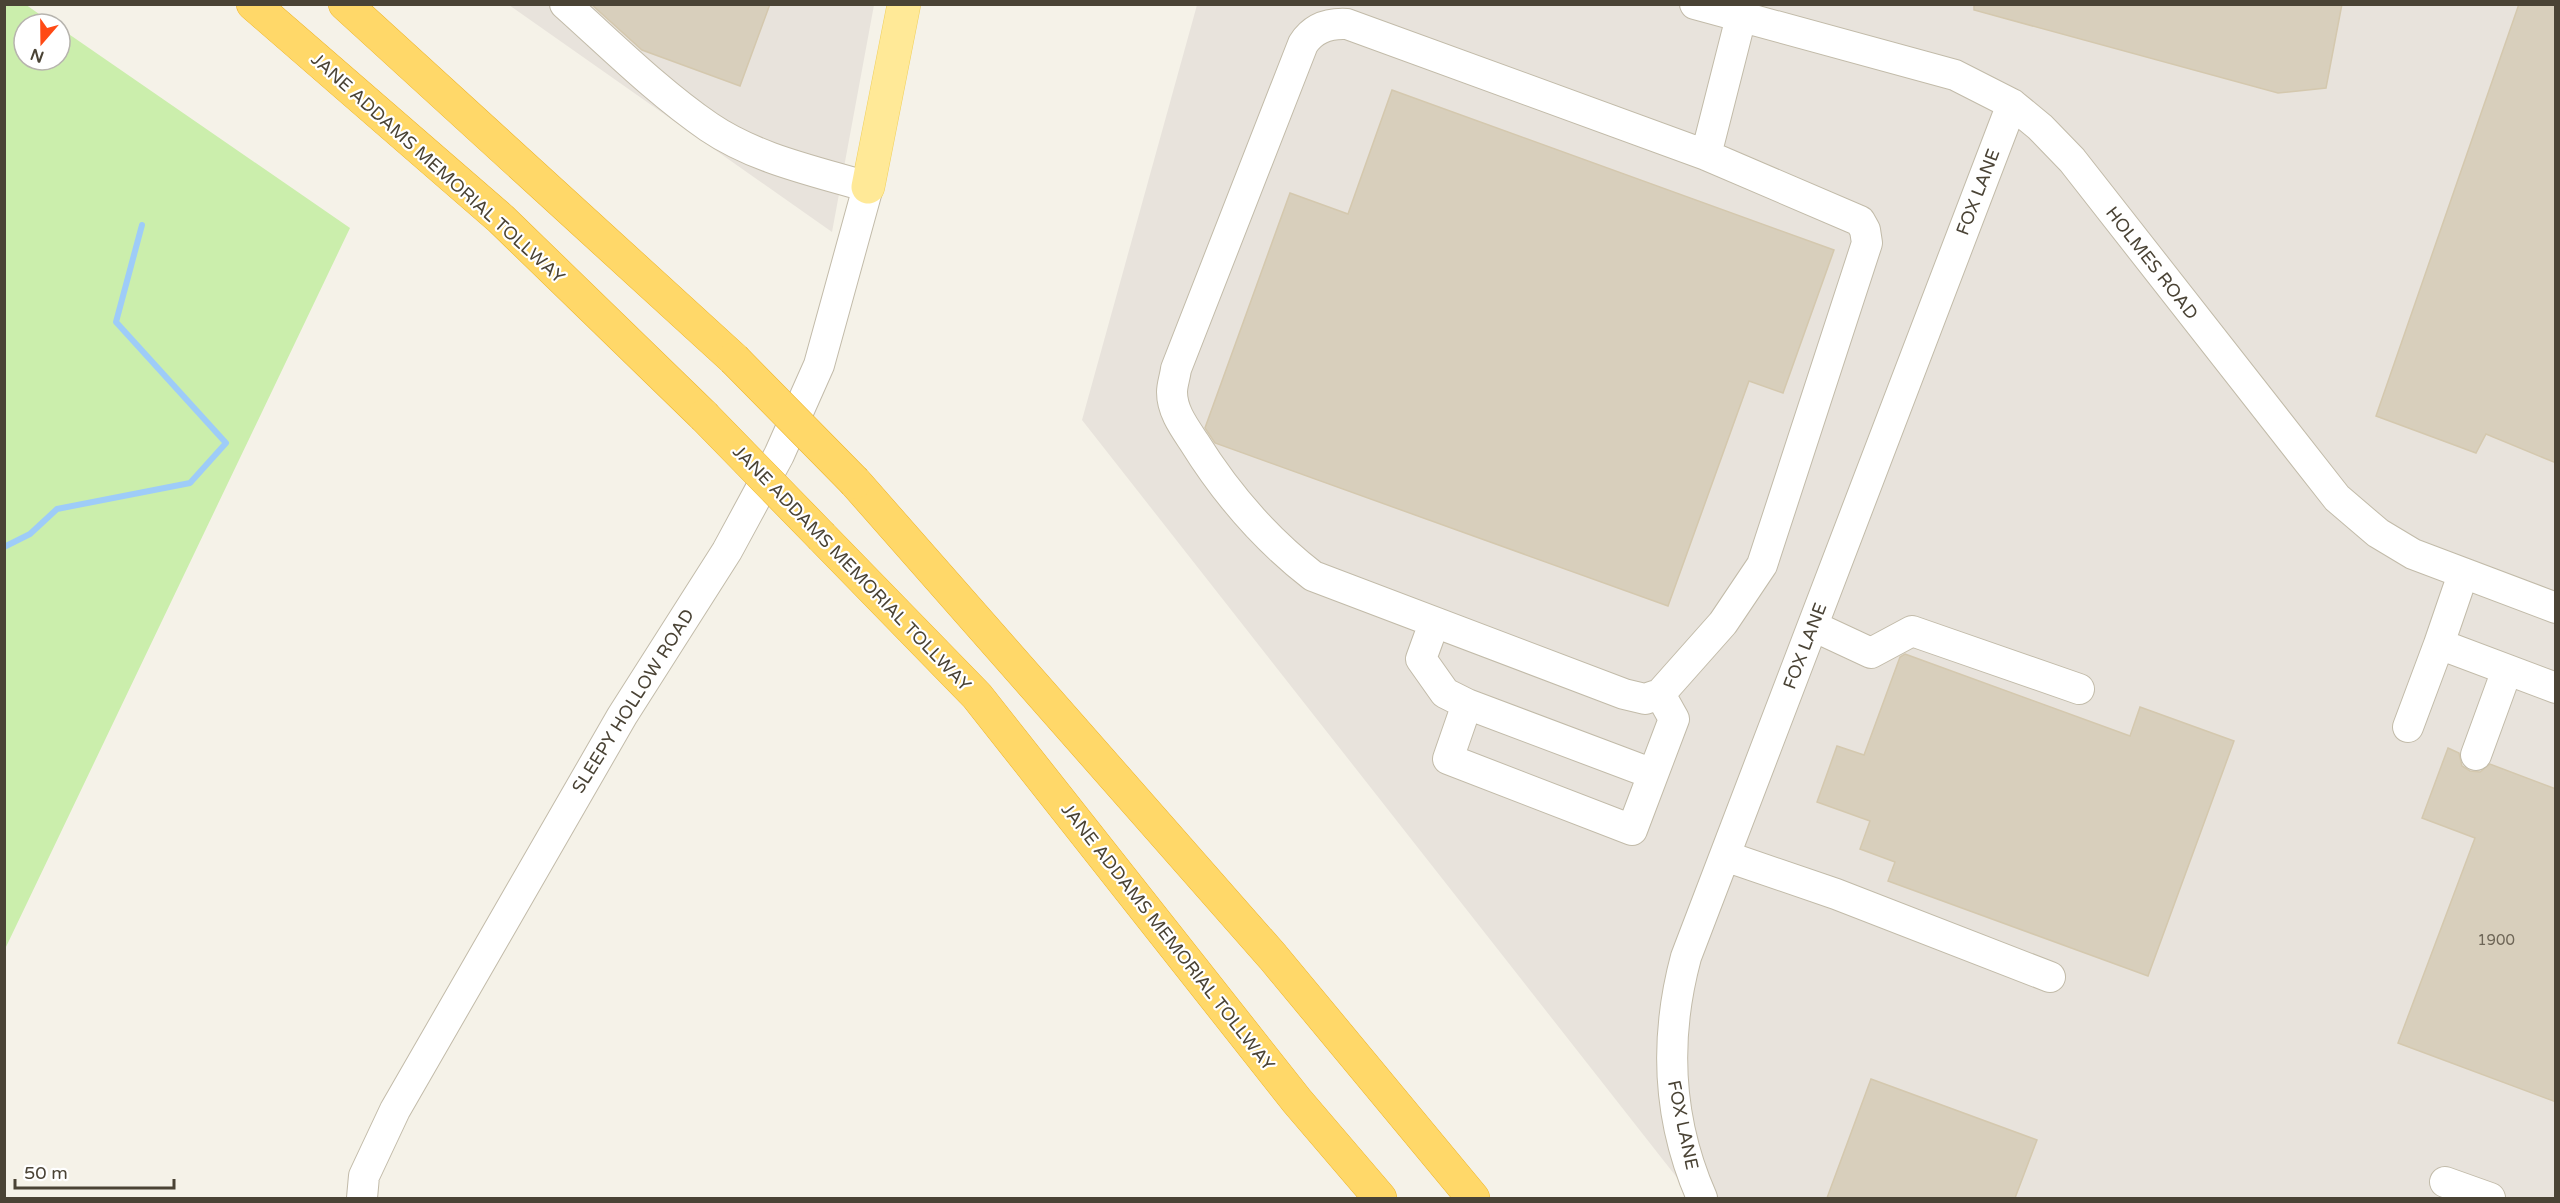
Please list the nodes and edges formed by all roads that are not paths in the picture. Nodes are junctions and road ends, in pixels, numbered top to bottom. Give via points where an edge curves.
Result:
1 (253, 4) edge
2 (345, 4) edge
3 (565, 4) edge
4 (904, 4) edge
5 (1695, 4) edge
6 (1741, 17) junction
7 (2012, 104) junction
8 (1706, 154) junction
9 (868, 187) junction
10 (2463, 574) junction
11 (2556, 608) edge
12 (1434, 623) junction
13 (1813, 626) junction
14 (2439, 644) junction
15 (2507, 670) junction
16 (2556, 688) edge
17 (2079, 689) dead end
18 (1660, 694) junction
19 (1467, 704) junction
20 (2408, 727) dead end
21 (2476, 755) dead end
22 (1653, 774) junction
23 (1725, 856) junction
24 (2050, 977) dead end
25 (2445, 1182) dead end
26 (362, 1198) edge
27 (1380, 1198) edge
28 (1473, 1198) edge
29 (1702, 1198) edge
30 (2490, 1198) edge

1 - 27 highway, JANE ADDAMS MEMORIAL TOLLWAY, bridge via 501,219 704,416 977,696 1297,1101
2 - 28 highway, bridge via 734,359 855,482 1273,957
3 - 9 street via 710,128 775,160
4 - 9 main road
5 - 6 street, HOLMES ROAD
6 - 7 street, HOLMES ROAD via 1955,75
6 - 8 street
7 - 10 street, HOLMES ROAD via 2072,160 2337,498 2378,533 2413,554
7 - 13 street, FOX LANE
8 - 12 street via 1347,24 1322,27 1303,44 1176,369 1172,393 1178,417 1208,466 1246,517 1281,552 1313,576
8 - 18 street via 1860,221 1867,243 1762,565 1723,623
9 - 26 street, SLEEPY HOLLOW ROAD via 819,365 779,455 728,551 622,716 395,1110 364,1176
10 - 11 street, HOLMES ROAD
10 - 14 street
12 - 18 street via 1624,694 1645,699
12 - 19 street via 1421,659 1445,693
13 - 17 street via 1871,653 1912,631
13 - 23 street, FOX LANE
14 - 15 street
14 - 20 street
15 - 16 street
15 - 21 street
18 - 22 street via 1674,719
19 - 22 street
19 - 22 street via 1448,759 1632,830
23 - 24 street via 1836,894
23 - 29 street, FOX LANE via 1678,985 1671,1047 1672,1093 1692,1174
25 - 30 street

